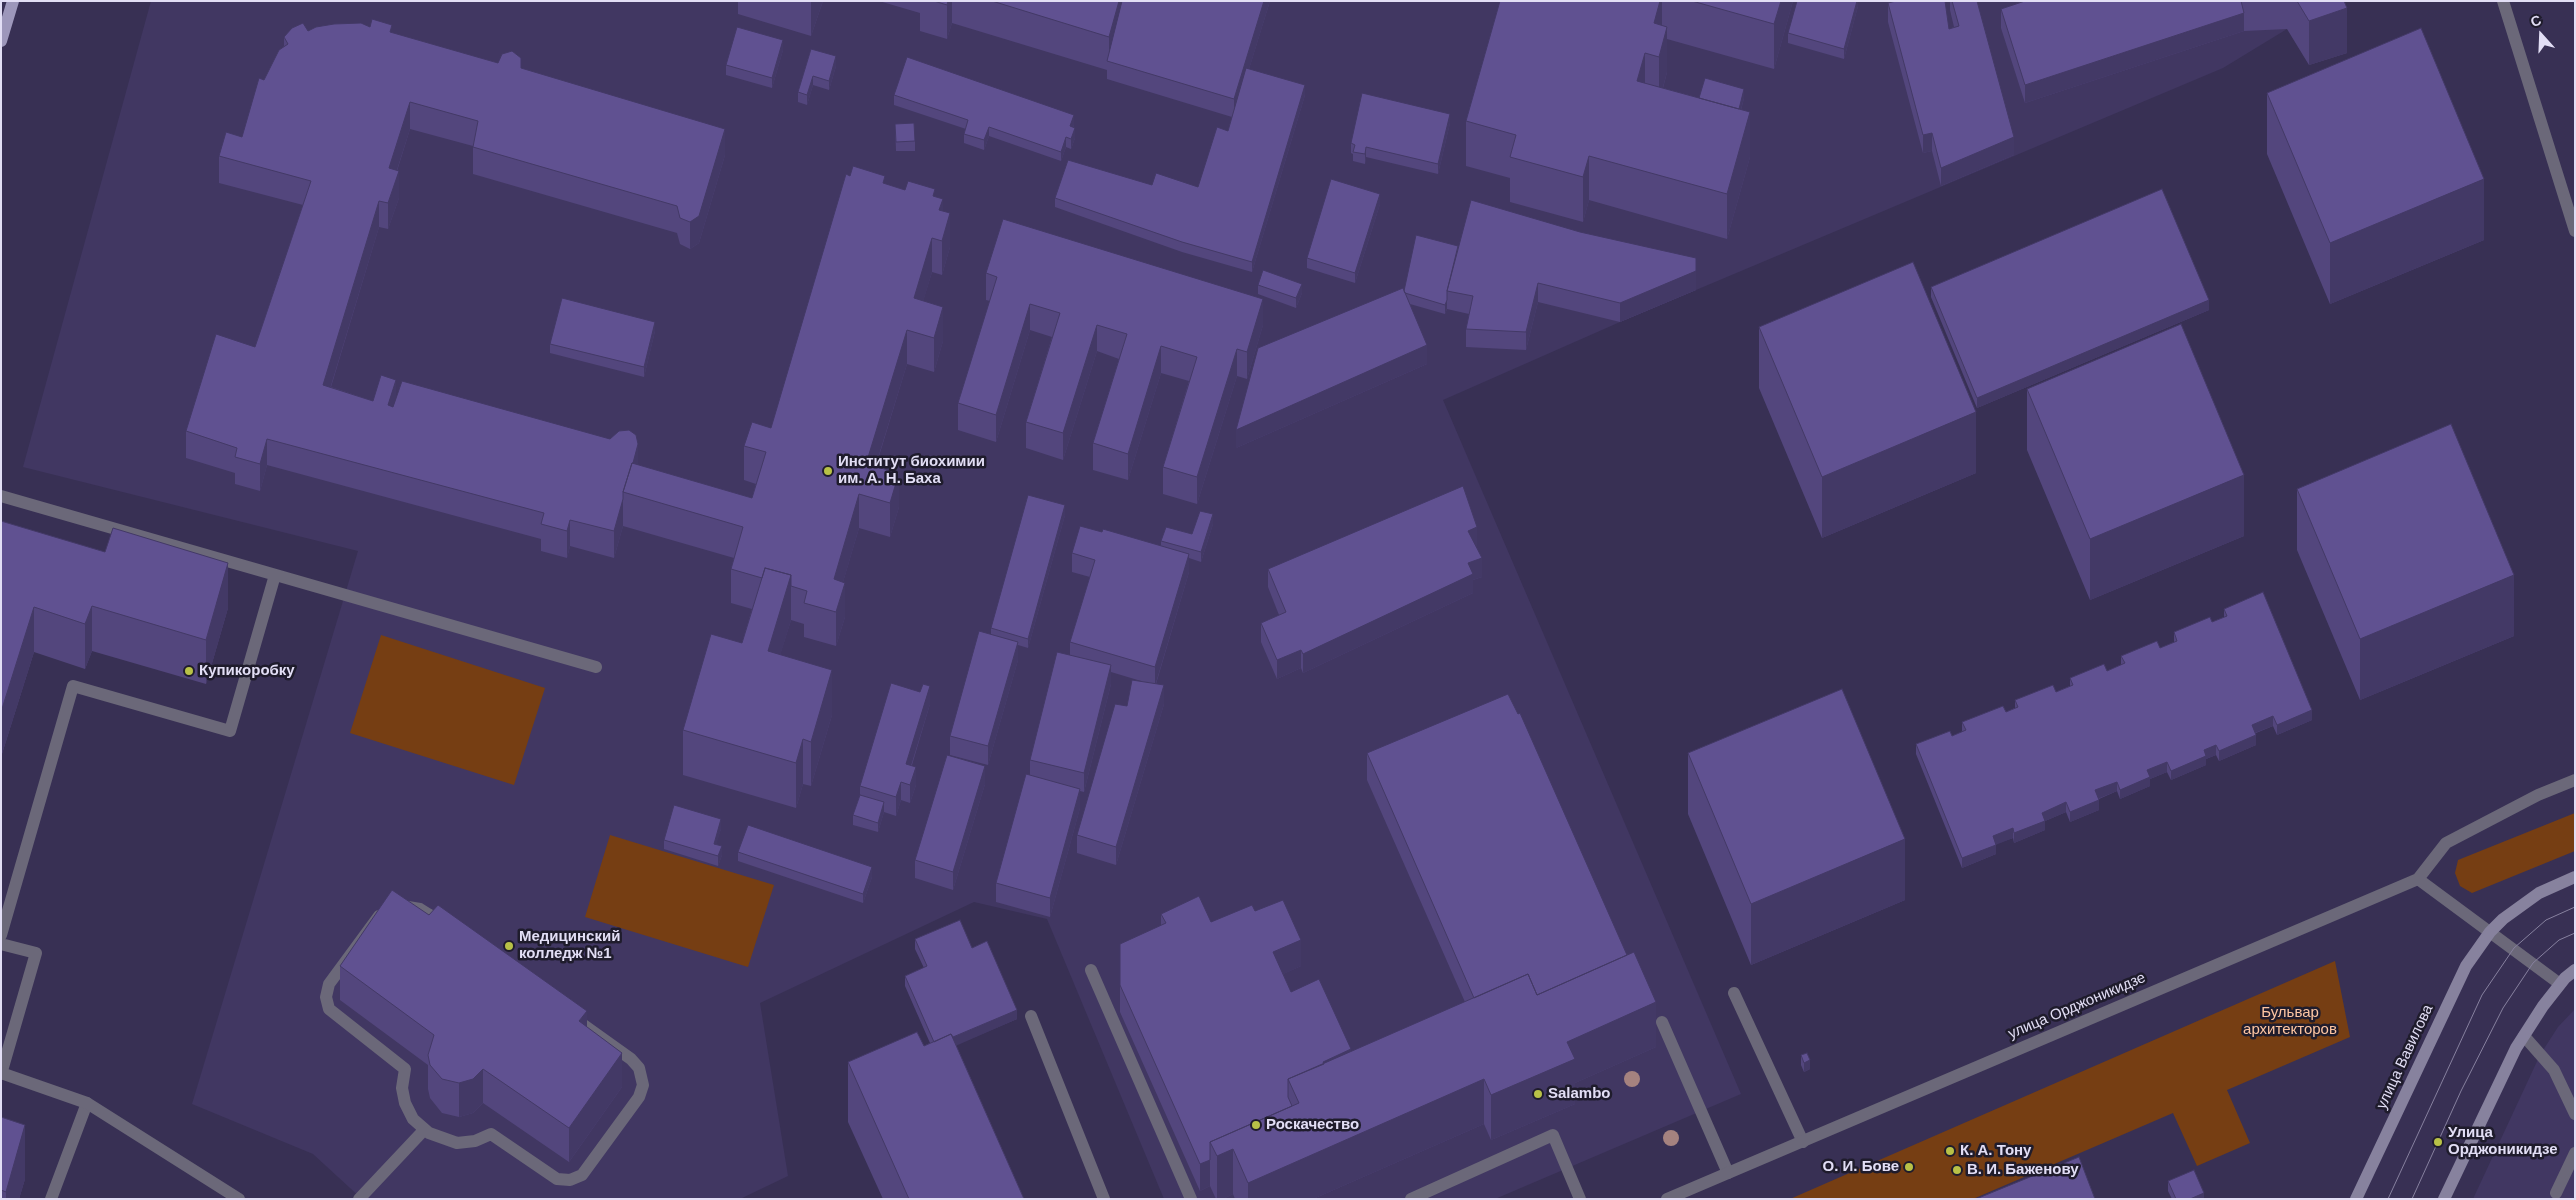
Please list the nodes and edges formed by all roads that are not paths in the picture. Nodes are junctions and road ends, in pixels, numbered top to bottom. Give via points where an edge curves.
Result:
1 (13, 1) edge
2 (2503, 1) edge
3 (1, 41) edge
4 (2575, 231) edge
5 (1, 496) edge
6 (275, 575) junction
7 (596, 667) dead end
8 (2575, 780) edge
9 (2575, 877) edge
10 (2418, 879) junction
11 (2490, 932) junction
12 (1, 934) edge
13 (1, 944) edge
14 (1091, 970) dead end
15 (2575, 970) edge
16 (2560, 984) junction
17 (1734, 993) dead end
18 (1031, 1016) dead end
19 (1662, 1022) dead end
20 (2524, 1036) junction
21 (1, 1074) edge
22 (87, 1103) junction
23 (2575, 1114) edge
24 (424, 1130) junction
25 (1802, 1142) junction
26 (2575, 1153) edge
27 (1728, 1173) junction
28 (2556, 1193) dead end
29 (51, 1199) edge
30 (239, 1199) edge
31 (359, 1199) edge
32 (1104, 1199) edge
33 (1191, 1199) edge
34 (1411, 1199) edge
35 (1580, 1199) edge
36 (1667, 1199) edge
37 (2356, 1199) edge
38 (2444, 1199) edge

1 - 3 main road
2 - 4 street
5 - 6 street
6 - 7 street
6 - 12 street via 230,730 74,686
8 - 10 street via 2538,795 2446,843
9 - 11 main road via 2540,893
10 - 11 street
10 - 25 street, улица Орджоникидзе
11 - 16 street
11 - 37 main road, улица Вавилова via 2466,966
13 - 21 street via 36,953
14 - 33 street
15 - 16 main road
16 - 20 main road
17 - 25 street
18 - 32 street
19 - 27 street
20 - 23 street via 2554,1070
20 - 38 main road via 2488,1102
21 - 22 street
22 - 29 street
22 - 30 street
24 - 24 street via 440,1139 457,1143 475,1141 490,1134 552,1177 570,1180 589,1169 639,1097 642,1075 631,1059 428,914 413,907 393,908 379,916 372,925 329,984 326,997 329,1009 335,1015 405,1069 402,1088 405,1103
24 - 31 street
25 - 27 street, улица Орджоникидзе
26 - 28 street
27 - 36 street, улица Орджоникидзе
34 - 35 street via 1553,1135

